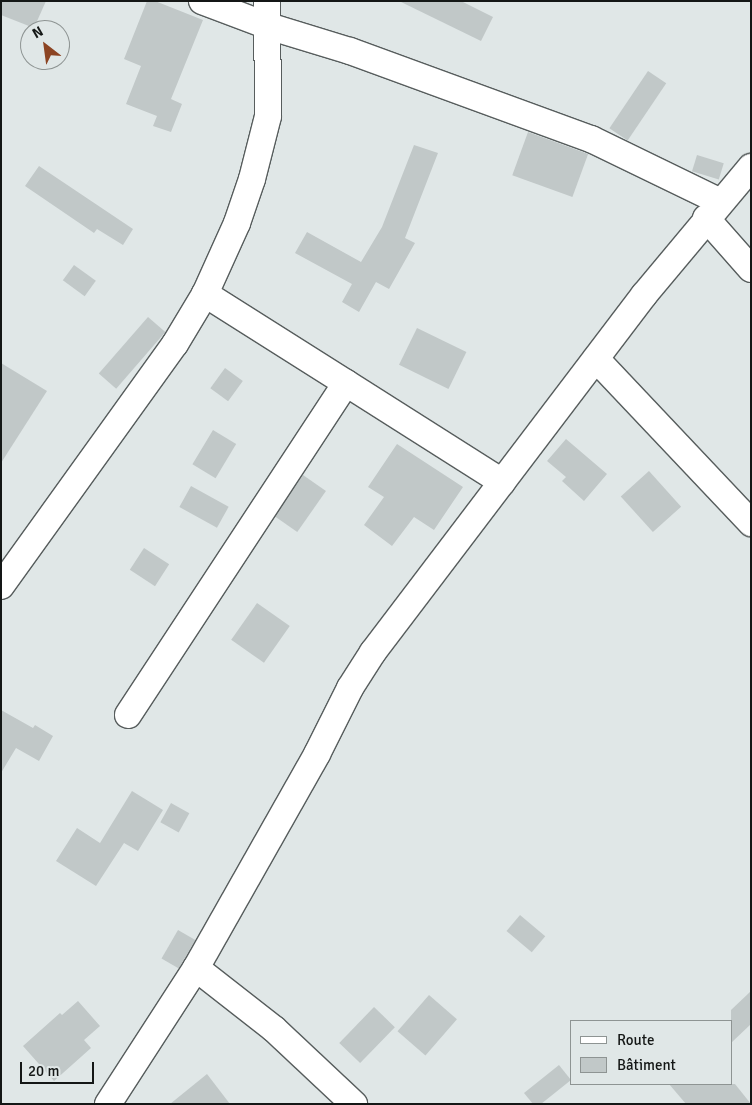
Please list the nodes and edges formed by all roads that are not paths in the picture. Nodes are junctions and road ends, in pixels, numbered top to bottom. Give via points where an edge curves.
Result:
1 (202, 1) edge
2 (267, 14) edge
3 (751, 168) edge
4 (714, 210) junction
5 (751, 269) edge
6 (205, 294) junction
7 (596, 359) junction
8 (346, 383) junction
9 (502, 482) junction
10 (751, 523) edge
11 (1, 586) edge
12 (128, 715) dead end
13 (196, 968) junction
14 (108, 1104) edge
15 (354, 1104) edge

1 - 2 street
2 - 4 street via 350,51 591,139
2 - 6 street via 268,116 237,223
3 - 4 street
4 - 5 street
4 - 7 street
6 - 8 street
6 - 11 street via 175,344
7 - 9 street
7 - 10 street
8 - 9 street
8 - 12 street
9 - 13 street via 373,652 350,688 317,754
13 - 14 street
13 - 15 street via 274,1030

